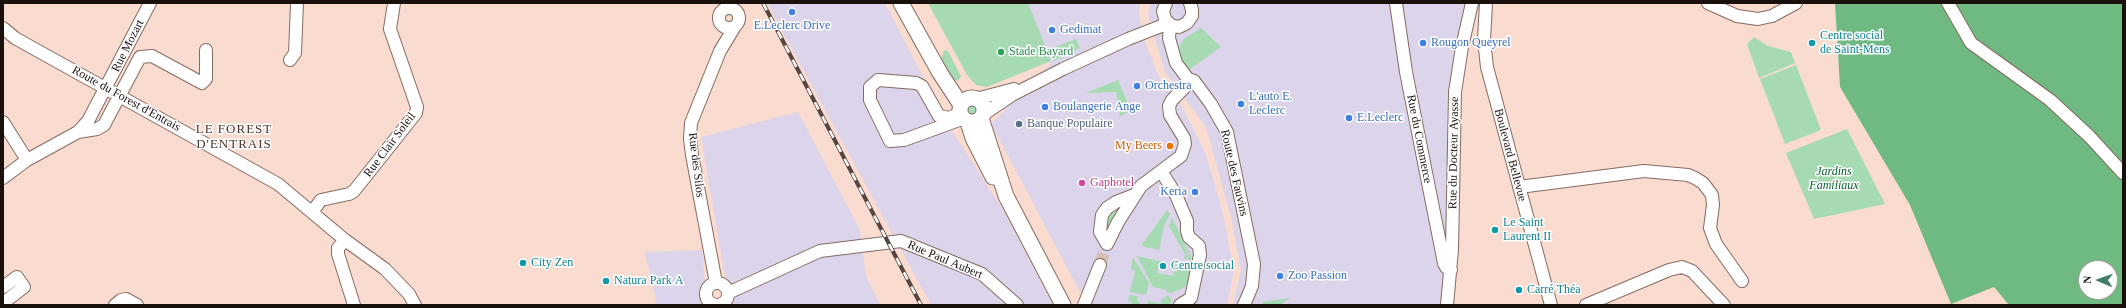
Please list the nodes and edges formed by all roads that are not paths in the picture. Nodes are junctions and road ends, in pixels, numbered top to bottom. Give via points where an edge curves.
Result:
1 (150, 3) edge
2 (297, 3) edge
3 (394, 3) edge
4 (901, 3) edge
5 (905, 3) edge
6 (1190, 3) edge
7 (1396, 3) edge
8 (1472, 3) edge
9 (1486, 3) edge
10 (1708, 3) edge
11 (1796, 3) edge
12 (1948, 3) edge
13 (729, 6) edge
14 (1167, 16) edge
15 (1185, 25) junction
16 (721, 26) junction
17 (3, 28) edge
18 (734, 28) junction
19 (206, 50) dead end
20 (720, 50) junction
21 (1173, 56) junction
22 (290, 60) dead end
23 (1186, 83) junction
24 (106, 89) junction
25 (120, 96) junction
26 (971, 111) junction
27 (3, 122) edge
28 (78, 132) junction
29 (27, 160) junction
30 (1161, 171) junction
31 (2123, 173) edge
32 (3, 178) edge
33 (1518, 187) junction
34 (1138, 190) dead end
35 (312, 212) junction
36 (345, 240) junction
37 (1100, 265) tunnel mouth
38 (1451, 270) junction
39 (1742, 281) dead end
40 (716, 283) junction
41 (3, 287) edge
42 (728, 293) junction
43 (3, 303) edge
44 (115, 305) edge
45 (137, 305) edge
46 (354, 305) edge
47 (415, 305) edge
48 (719, 305) edge
49 (1017, 305) edge
50 (1063, 305) edge
51 (1084, 305) edge
52 (1180, 305) edge
53 (1244, 305) edge
54 (1447, 305) edge
55 (1551, 305) edge
56 (1586, 305) edge
57 (1724, 305) edge

1 - 24 street, Rue Mozart
2 - 22 street via 295,53
3 - 35 street, Rue Clair Soleil via 390,29 417,107 416,113 354,191 321,200
4 - 26 main road via 940,73
5 - 26 main road via 942,68
6 - 15 street via 1192,16
7 - 38 street, Rue du Commerce via 1406,72 1444,263
8 - 38 street, Rue du Docteur Ayasse via 1455,92
9 - 33 street, Boulevard Bellevue via 1484,40 1487,67
10 - 11 street via 1737,16 1758,19 1772,16
12 - 31 street via 1971,43 2050,100
13 - 16 street via 719,16
13 - 18 street via 740,19
14 - 15 street via 1179,26
14 - 21 street, Route des Fauvins
14 - 26 street via 1128,39 1012,95
15 - 21 street via 1175,43
16 - 18 street
16 - 20 street, Rue des Silos
17 - 24 street, Route du Forest d'Entrais via 15,38
18 - 20 street, Rue des Silos
19 - 25 street via 206,79 202,83 152,56 143,55
20 - 40 street, Rue des Silos via 696,107 690,139
21 - 23 street, Route des Fauvins
23 - 30 street via 1168,111 1185,144 1181,156
23 - 53 street, Route des Fauvins via 1194,81 1227,132 1254,264 1252,286
24 - 25 street, Route du Forest d'Entrais
24 - 28 street, Rue Mozart via 92,116
25 - 28 street via 104,125 97,129
25 - 35 street, Route du Forest d'Entrais via 278,184
26 - 26 street via 949,118 939,116 922,86 916,83 878,80 870,87 870,100 890,141 904,140 959,120
26 - 50 main road via 980,154 1006,196
27 - 29 street
28 - 29 street
29 - 32 street
30 - 34 street
30 - 52 street via 1176,195 1187,221 1189,237 1199,246 1200,255 1191,298
33 - 39 street via 1644,171 1695,178 1703,183 1712,195 1710,228 1716,244
33 - 55 street, Boulevard Bellevue
35 - 36 street, Route du Forest d'Entrais
36 - 46 street via 338,248 338,254
36 - 47 street, Route du Forest d'Entrais via 385,269 409,294
37 - 51 street
38 - 54 street, Rue du Docteur Ayasse
40 - 42 street via 725,287
40 - 48 street via 709,287 706,295 711,303
41 - 43 street via 17,277 24,287
42 - 48 street via 726,301
42 - 49 street, Rue Paul Aubert via 820,251 900,241 982,274
44 - 45 street via 126,299
56 - 57 street via 1682,267 1692,272

